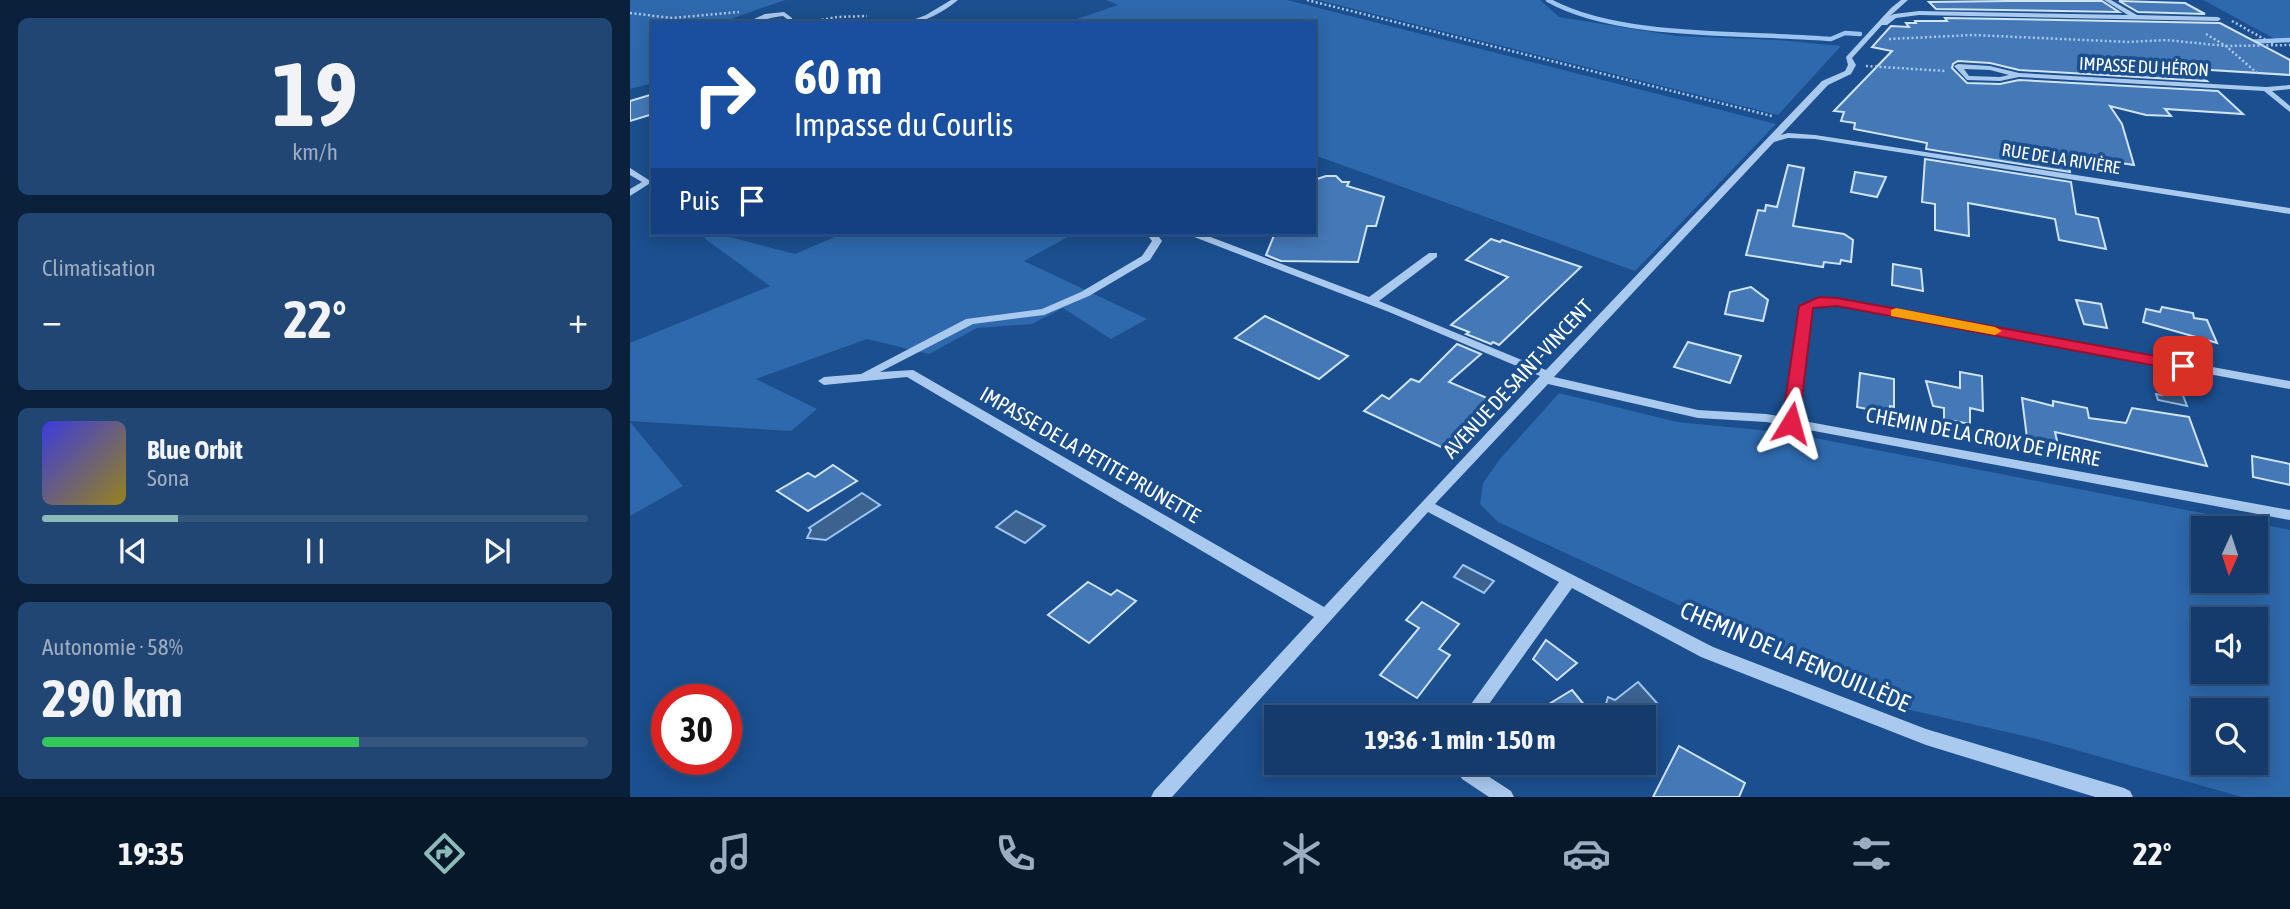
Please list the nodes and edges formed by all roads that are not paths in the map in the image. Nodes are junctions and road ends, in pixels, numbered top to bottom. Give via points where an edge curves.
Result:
1 (955, 0) edge
2 (1905, 0) edge
3 (2107, 0) edge
4 (1919, 13) junction
5 (2135, 17) junction
6 (2218, 19) dead end
7 (753, 21) edge
8 (789, 21) edge
9 (914, 21) edge
10 (1868, 36) junction
11 (1961, 72) road end
12 (2290, 87) edge
13 (2270, 89) junction
14 (2290, 110) edge
15 (1790, 120) junction
16 (1827, 139) junction
17 (1769, 141) junction
18 (630, 171) edge
19 (630, 193) edge
20 (2290, 211) edge
21 (1152, 235) edge
22 (1197, 235) edge
23 (1433, 256) dead end
24 (1370, 302) junction
25 (1546, 377) junction
26 (860, 378) junction
27 (824, 381) dead end
28 (2290, 385) edge
29 (1791, 423) junction
30 (1426, 505) junction
31 (2290, 515) edge
32 (1570, 579) junction
33 (1325, 615) junction
34 (1478, 705) edge
35 (1471, 775) edge
36 (1160, 797) edge
37 (1505, 797) edge
38 (2124, 797) edge

1 - 9 street
2 - 4 street, AVENUE DE SAINT-VINCENT via 1906,8
2 - 10 street, AVENUE DE SAINT-VINCENT
3 - 5 street
4 - 5 street
4 - 10 street via 1894,16
5 - 6 street
7 - 8 street via 784,14
10 - 15 street, AVENUE DE SAINT-VINCENT via 1849,58 1848,72 1825,83
11 - 13 street, IMPASSE DU HÉRON via 1958,66 2019,75
12 - 13 street, IMPASSE DU HÉRON
13 - 14 street
15 - 16 street, RUE DE LA RIVIÈRE
15 - 17 street, AVENUE DE SAINT-VINCENT
16 - 17 street, RUE DE LA RIVIÈRE via 1788,135
16 - 20 street, RUE DE LA RIVIÈRE
17 - 25 street, AVENUE DE SAINT-VINCENT
18 - 19 street via 648,182
21 - 26 street via 1157,241 1146,258 1085,294 1044,312 970,321
22 - 24 street, CHEMIN DE LA CROIX DE PIERRE
23 - 24 street
24 - 25 street, CHEMIN DE LA CROIX DE PIERRE
25 - 29 street, CHEMIN DE LA CROIX DE PIERRE via 1698,414
25 - 30 street, AVENUE DE SAINT-VINCENT
26 - 27 street, IMPASSE DE LA PETITE PRUNETTE
26 - 33 street, IMPASSE DE LA PETITE PRUNETTE via 909,373
28 - 29 street via 1819,302 1806,306
29 - 31 street, CHEMIN DE LA CROIX DE PIERRE
30 - 32 street, CHEMIN DE LA FENOUILLÈDE
30 - 33 street, AVENUE DE SAINT-VINCENT
32 - 34 street
32 - 38 street, CHEMIN DE LA FENOUILLÈDE via 1720,657 1926,737
33 - 36 street, AVENUE DE SAINT-VINCENT
35 - 37 street

